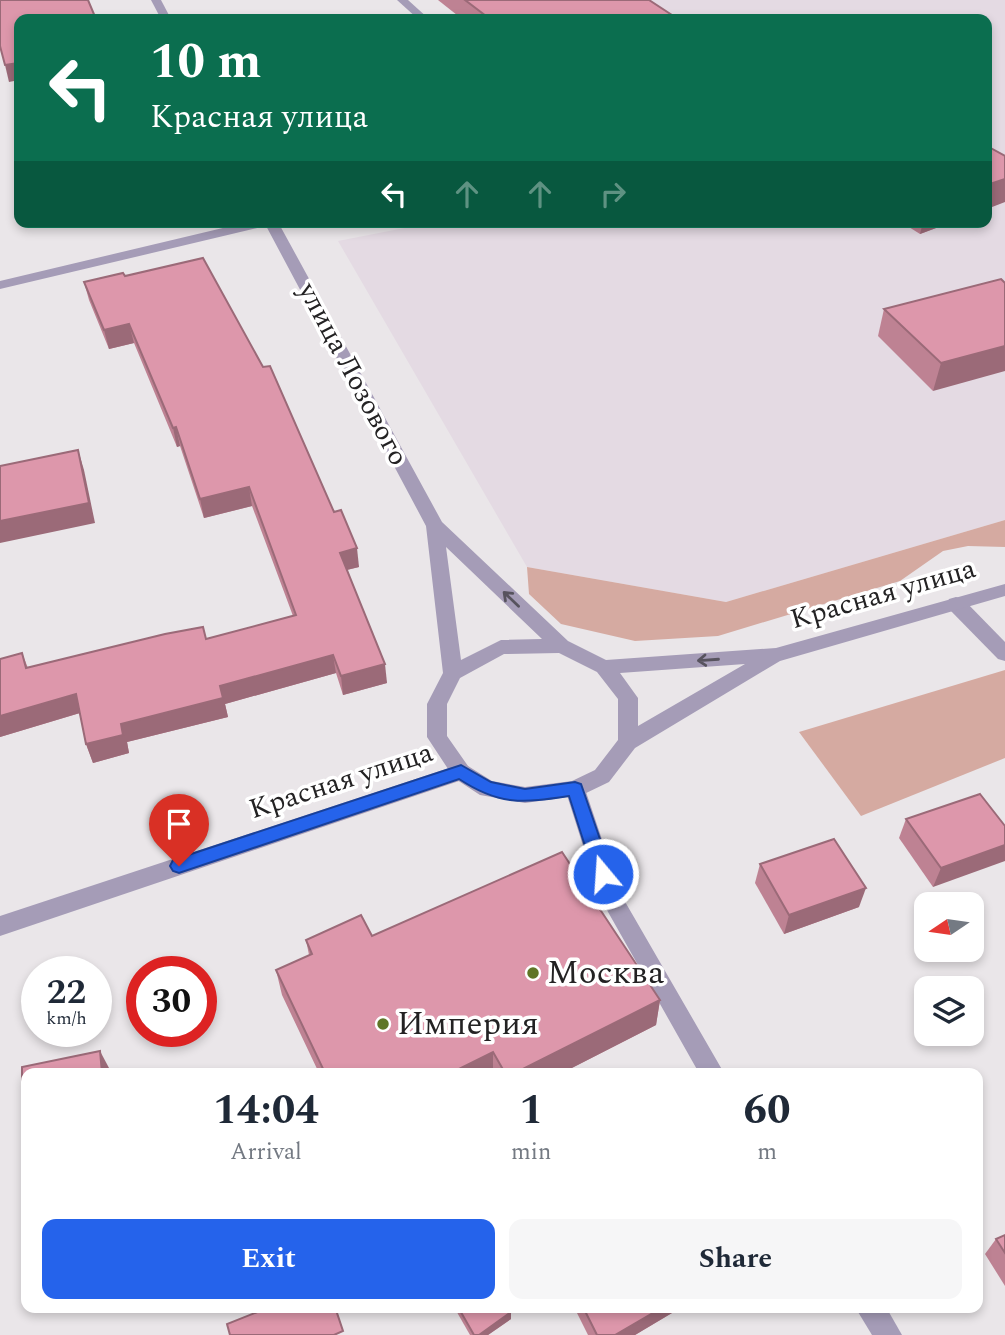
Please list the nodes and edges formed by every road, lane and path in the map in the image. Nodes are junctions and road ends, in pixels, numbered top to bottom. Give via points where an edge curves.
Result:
1 (402, 0) edge
2 (418, 14) edge
3 (241, 228) edge
4 (274, 228) edge
5 (0, 285) edge
6 (435, 526) junction
7 (1005, 590) edge
8 (956, 604) junction
9 (561, 646) junction
10 (1005, 654) edge
11 (776, 655) junction
12 (604, 667) junction
13 (453, 673) junction
14 (628, 742) junction
15 (461, 772) junction
16 (575, 789) junction
17 (0, 926) edge
18 (709, 1068) edge
19 (873, 1313) edge
20 (888, 1335) edge

1 - 2 street
3 - 5 street
4 - 6 street, улица Лозового
9 -> 6 street, улица Лозового
6 - 13 street, улица Лозового
7 - 8 street, Красная улица
8 - 10 street
8 - 11 street, Красная улица
9 - 12 street
9 - 13 street via 501,647
11 -> 12 street, Красная улица
11 - 14 street, Красная улица
12 - 14 street via 628,698
13 - 15 street, Красная улица via 438,704 437,737
14 - 16 street, Красная улица via 602,776
15 - 16 street, Красная улица via 487,789 525,796
15 - 17 street, Красная улица
16 - 18 street via 610,896
19 - 20 street

